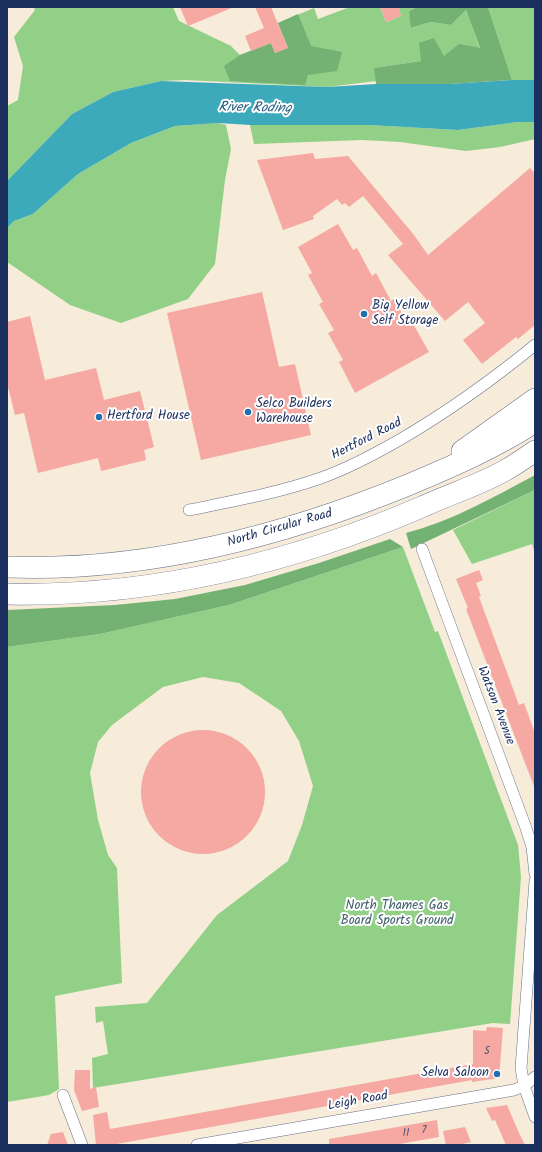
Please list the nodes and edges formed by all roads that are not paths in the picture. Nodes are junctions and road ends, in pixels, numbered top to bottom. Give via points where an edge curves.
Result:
1 (535, 345) edge
2 (535, 399) edge
3 (535, 422) edge
4 (535, 452) edge
5 (535, 456) edge
6 (504, 471) junction
7 (436, 473) junction
8 (189, 510) dead end
9 (422, 549) dead end
10 (7, 568) edge
11 (7, 594) edge
12 (535, 874) edge
13 (535, 881) edge
14 (535, 1077) edge
15 (530, 1086) edge
16 (64, 1095) dead end
17 (535, 1117) edge
18 (82, 1145) edge
19 (197, 1145) edge

1 - 8 street, Hertford Road via 452,409 370,456 328,475 300,484 262,495
2 - 7 highway via 477,439
3 - 7 highway, North Circular Road via 512,437
4 - 6 highway, North Circular Road
5 - 6 highway
6 - 11 highway, North Circular Road via 375,527 304,551 232,571 158,585 92,592
7 - 10 highway, North Circular Road via 366,502 297,526 226,545 154,558 99,564
9 - 12 street, Watson Avenue via 526,828 532,847
13 - 15 street via 521,1059
14 - 15 street
15 - 17 street
15 - 19 street, Leigh Road
16 - 18 street

